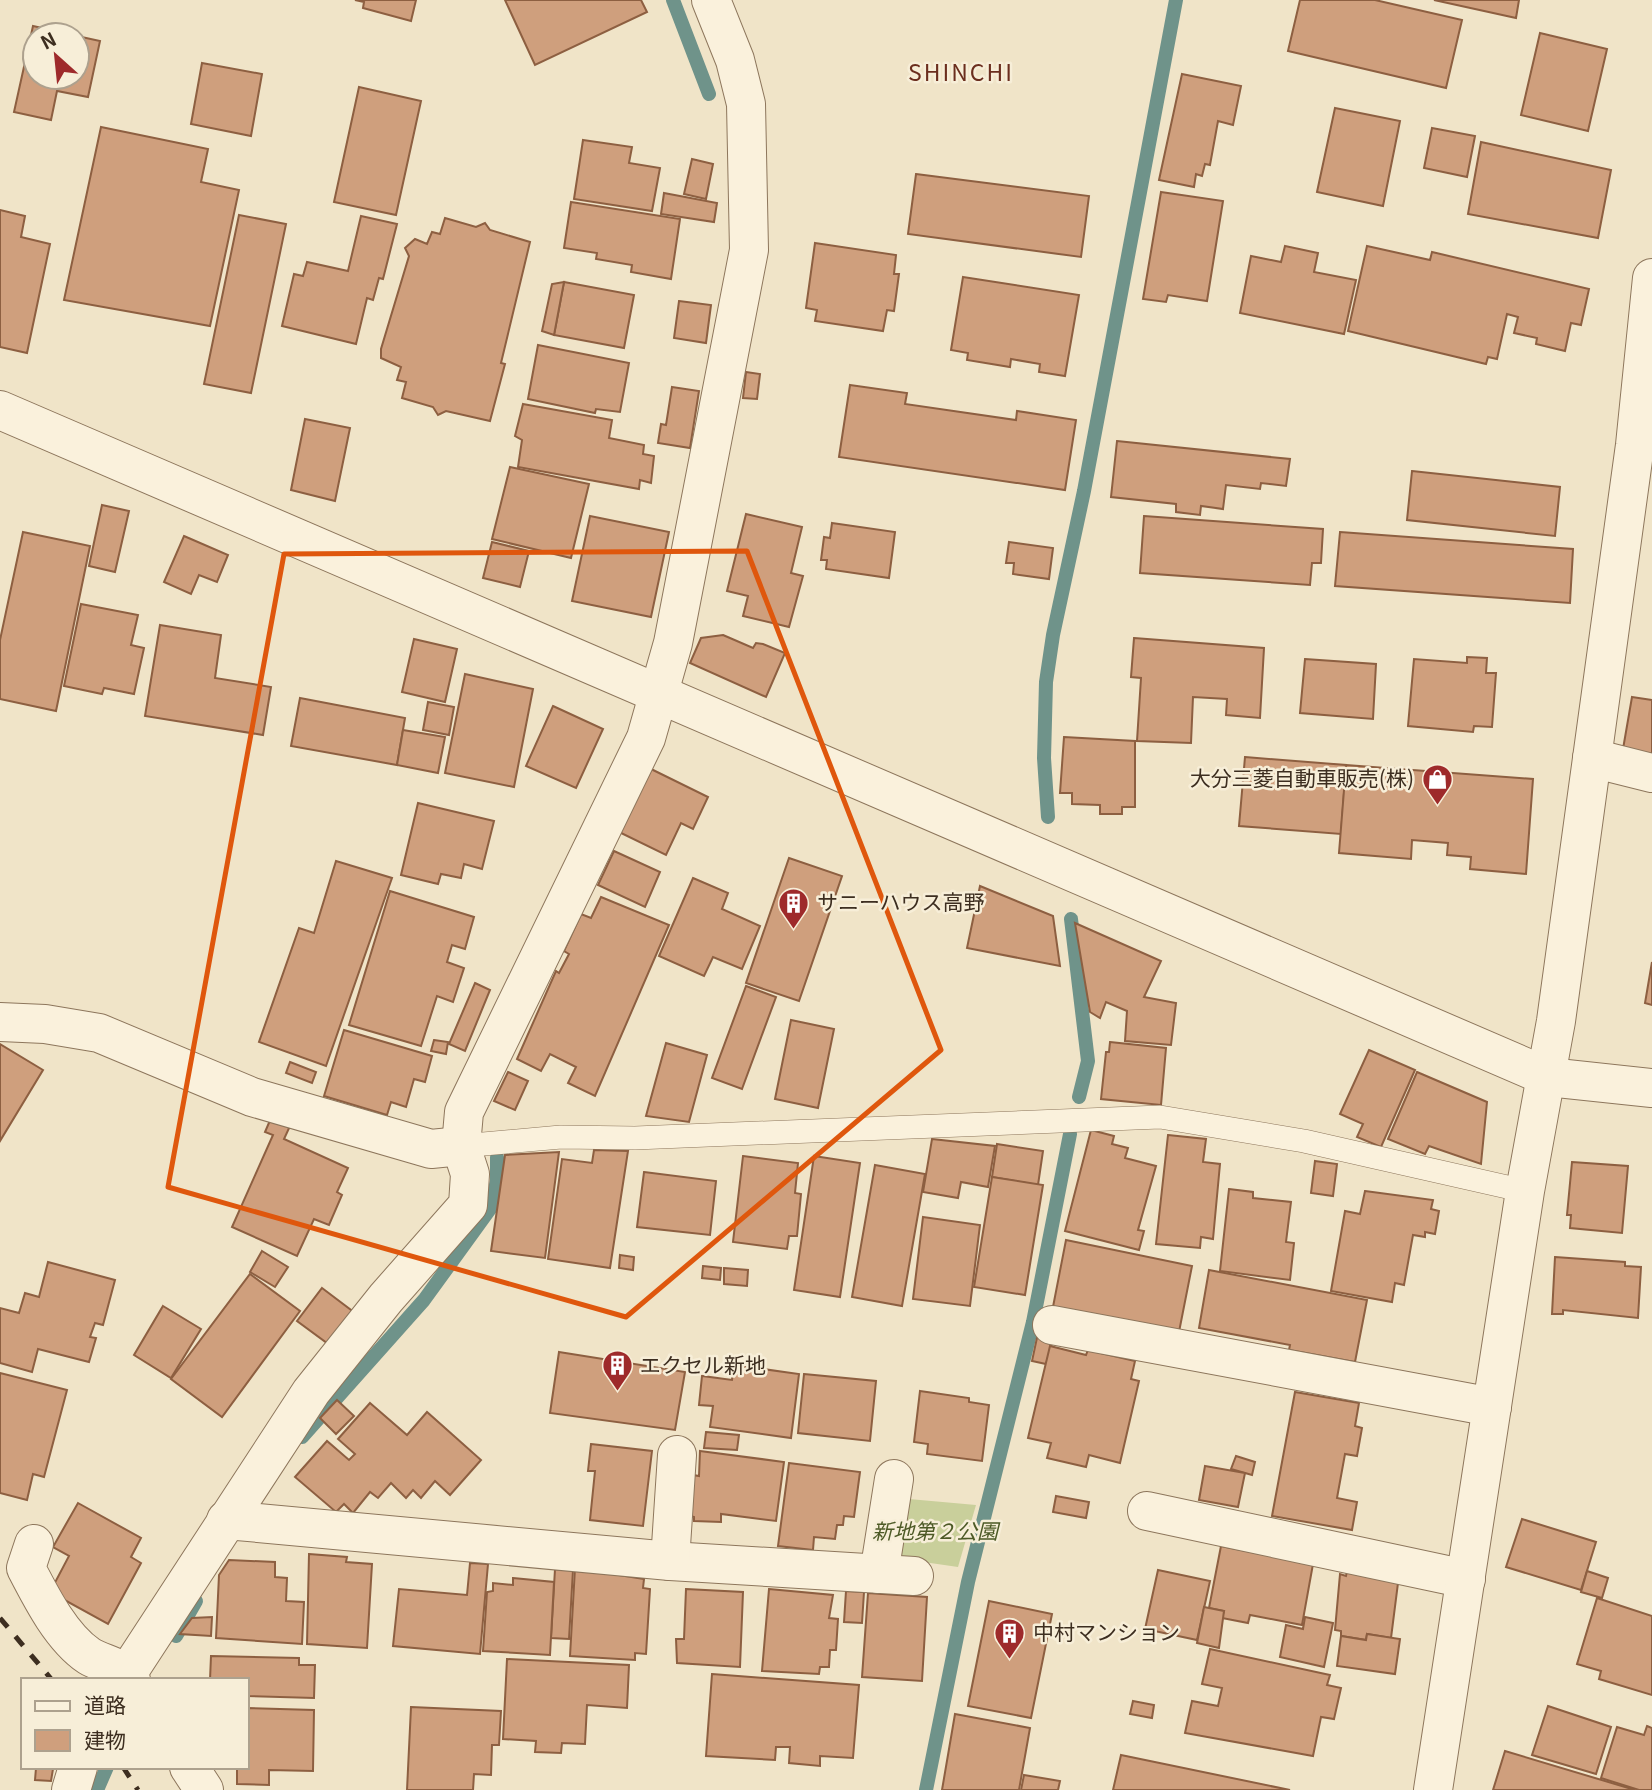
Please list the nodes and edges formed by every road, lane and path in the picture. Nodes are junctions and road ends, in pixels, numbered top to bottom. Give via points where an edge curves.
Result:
1 (711, 0) edge
2 (1652, 278) edge
3 (0, 410) edge
4 (660, 694) junction
5 (1592, 758) junction
6 (1652, 773) edge
7 (0, 1022) edge
8 (1548, 1077) junction
9 (1652, 1088) edge
10 (461, 1146) junction
11 (1525, 1191) junction
12 (1052, 1325) dead end
13 (1492, 1407) junction
14 (677, 1455) dead end
15 (894, 1479) dead end
16 (1147, 1511) dead end
17 (226, 1520) junction
18 (34, 1544) dead end
19 (670, 1561) junction
20 (1466, 1579) junction
21 (127, 1678) edge
22 (77, 1769) edge
23 (190, 1769) edge
24 (71, 1790) edge
25 (204, 1790) edge
26 (1433, 1790) edge

1 - 4 street via 736,60 746,104 749,250
2 - 5 street via 1635,445
3 - 4 street
4 - 8 street
4 - 10 street via 646,738 464,1112
5 - 6 street
5 - 8 street
7 - 10 street via 99,1033 252,1097 431,1149
8 - 9 street
8 - 11 street
10 - 11 lane via 561,1137 1160,1117 1304,1141
10 - 17 street via 470,1174 468,1205 311,1392
11 - 13 street
12 - 13 street
13 - 20 street
14 - 19 street
15 - 19 street via 896,1575
16 - 20 street
17 - 19 street
17 - 21 street
18 - 21 street via 26,1568 47,1610 88,1655
20 - 26 street
22 - 24 street
23 - 25 street

